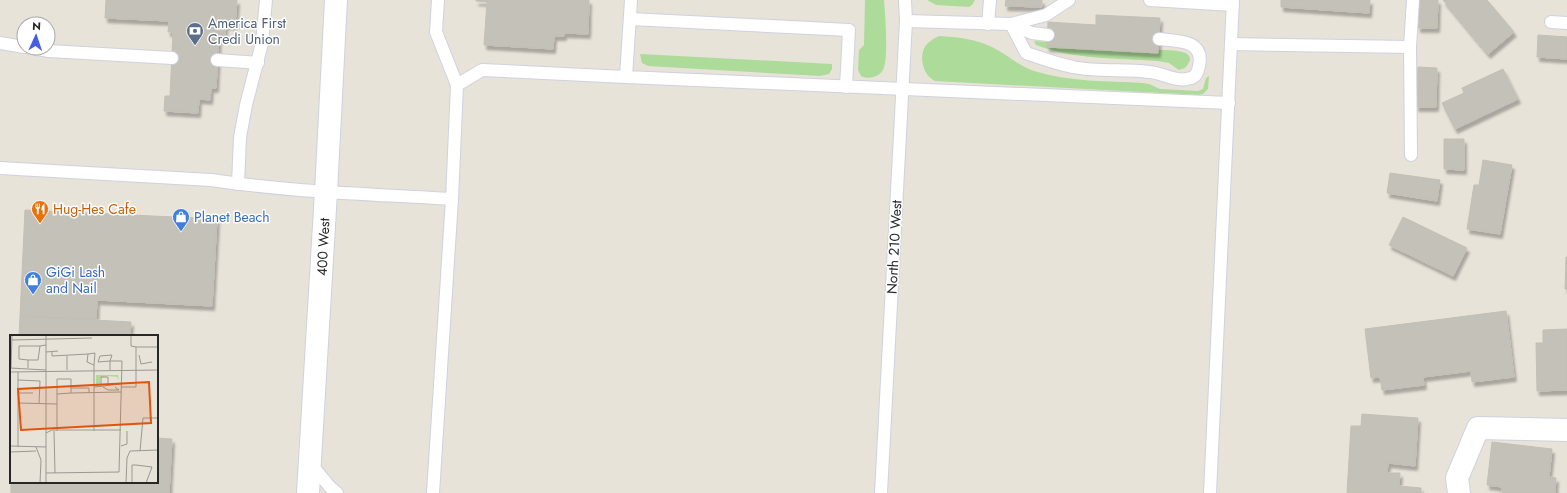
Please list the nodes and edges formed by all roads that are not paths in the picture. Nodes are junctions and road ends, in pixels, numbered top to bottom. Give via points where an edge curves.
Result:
1 (266, 0) edge
2 (336, 0) edge
3 (438, 0) edge
4 (631, 0) edge
5 (905, 0) edge
6 (990, 0) edge
7 (1069, 0) edge
8 (1150, 0) edge
9 (1413, 0) edge
10 (1233, 2) edge
11 (630, 20) junction
12 (906, 21) junction
13 (1551, 22) dead end
14 (1567, 23) edge
15 (988, 24) junction
16 (1011, 24) junction
17 (1048, 35) dead end
18 (1159, 39) dead end
19 (0, 43) edge
20 (1231, 44) junction
21 (16, 46) edge
22 (1410, 47) junction
23 (56, 50) edge
24 (172, 58) dead end
25 (217, 60) dead end
26 (258, 63) junction
27 (626, 77) junction
28 (457, 85) junction
29 (846, 87) junction
30 (903, 89) junction
31 (1228, 103) junction
32 (1411, 155) dead end
33 (0, 168) edge
34 (238, 184) junction
35 (326, 192) junction
36 (452, 199) junction
37 (1567, 430) edge
38 (310, 463) junction
39 (308, 493) edge
40 (337, 493) edge
41 (433, 493) edge
42 (882, 493) edge
43 (1210, 493) edge
44 (1459, 493) edge

1 - 26 lane
2 - 35 main road, 400 West
3 - 28 lane via 436,32
4 - 11 lane
5 - 12 lane, North 210 West
6 - 15 lane
7 - 16 lane via 1046,15
8 - 10 lane
9 - 22 lane
10 - 20 lane
11 - 27 lane
11 - 29 lane via 849,30
12 - 15 lane
12 - 30 lane, North 210 West
13 - 14 lane
15 - 16 lane
16 - 17 lane via 1032,34
16 - 18 lane via 1026,53 1073,68 1149,72 1184,79 1198,73 1200,63 1193,45 1188,42
19 - 21 lane
20 - 22 lane
20 - 31 lane
22 - 32 lane
23 - 24 lane
25 - 26 lane
26 - 34 lane via 243,118
27 - 28 lane via 482,70
27 - 29 lane
28 - 36 lane
29 - 30 lane
30 - 31 lane
30 - 42 lane, North 210 West
31 - 43 lane
33 - 34 lane via 210,180
34 - 35 lane
35 - 36 lane
35 - 38 main road, 400 West
36 - 41 lane
37 - 44 main road via 1478,428 1456,478
38 - 39 main road, 400 West
38 - 40 lane

